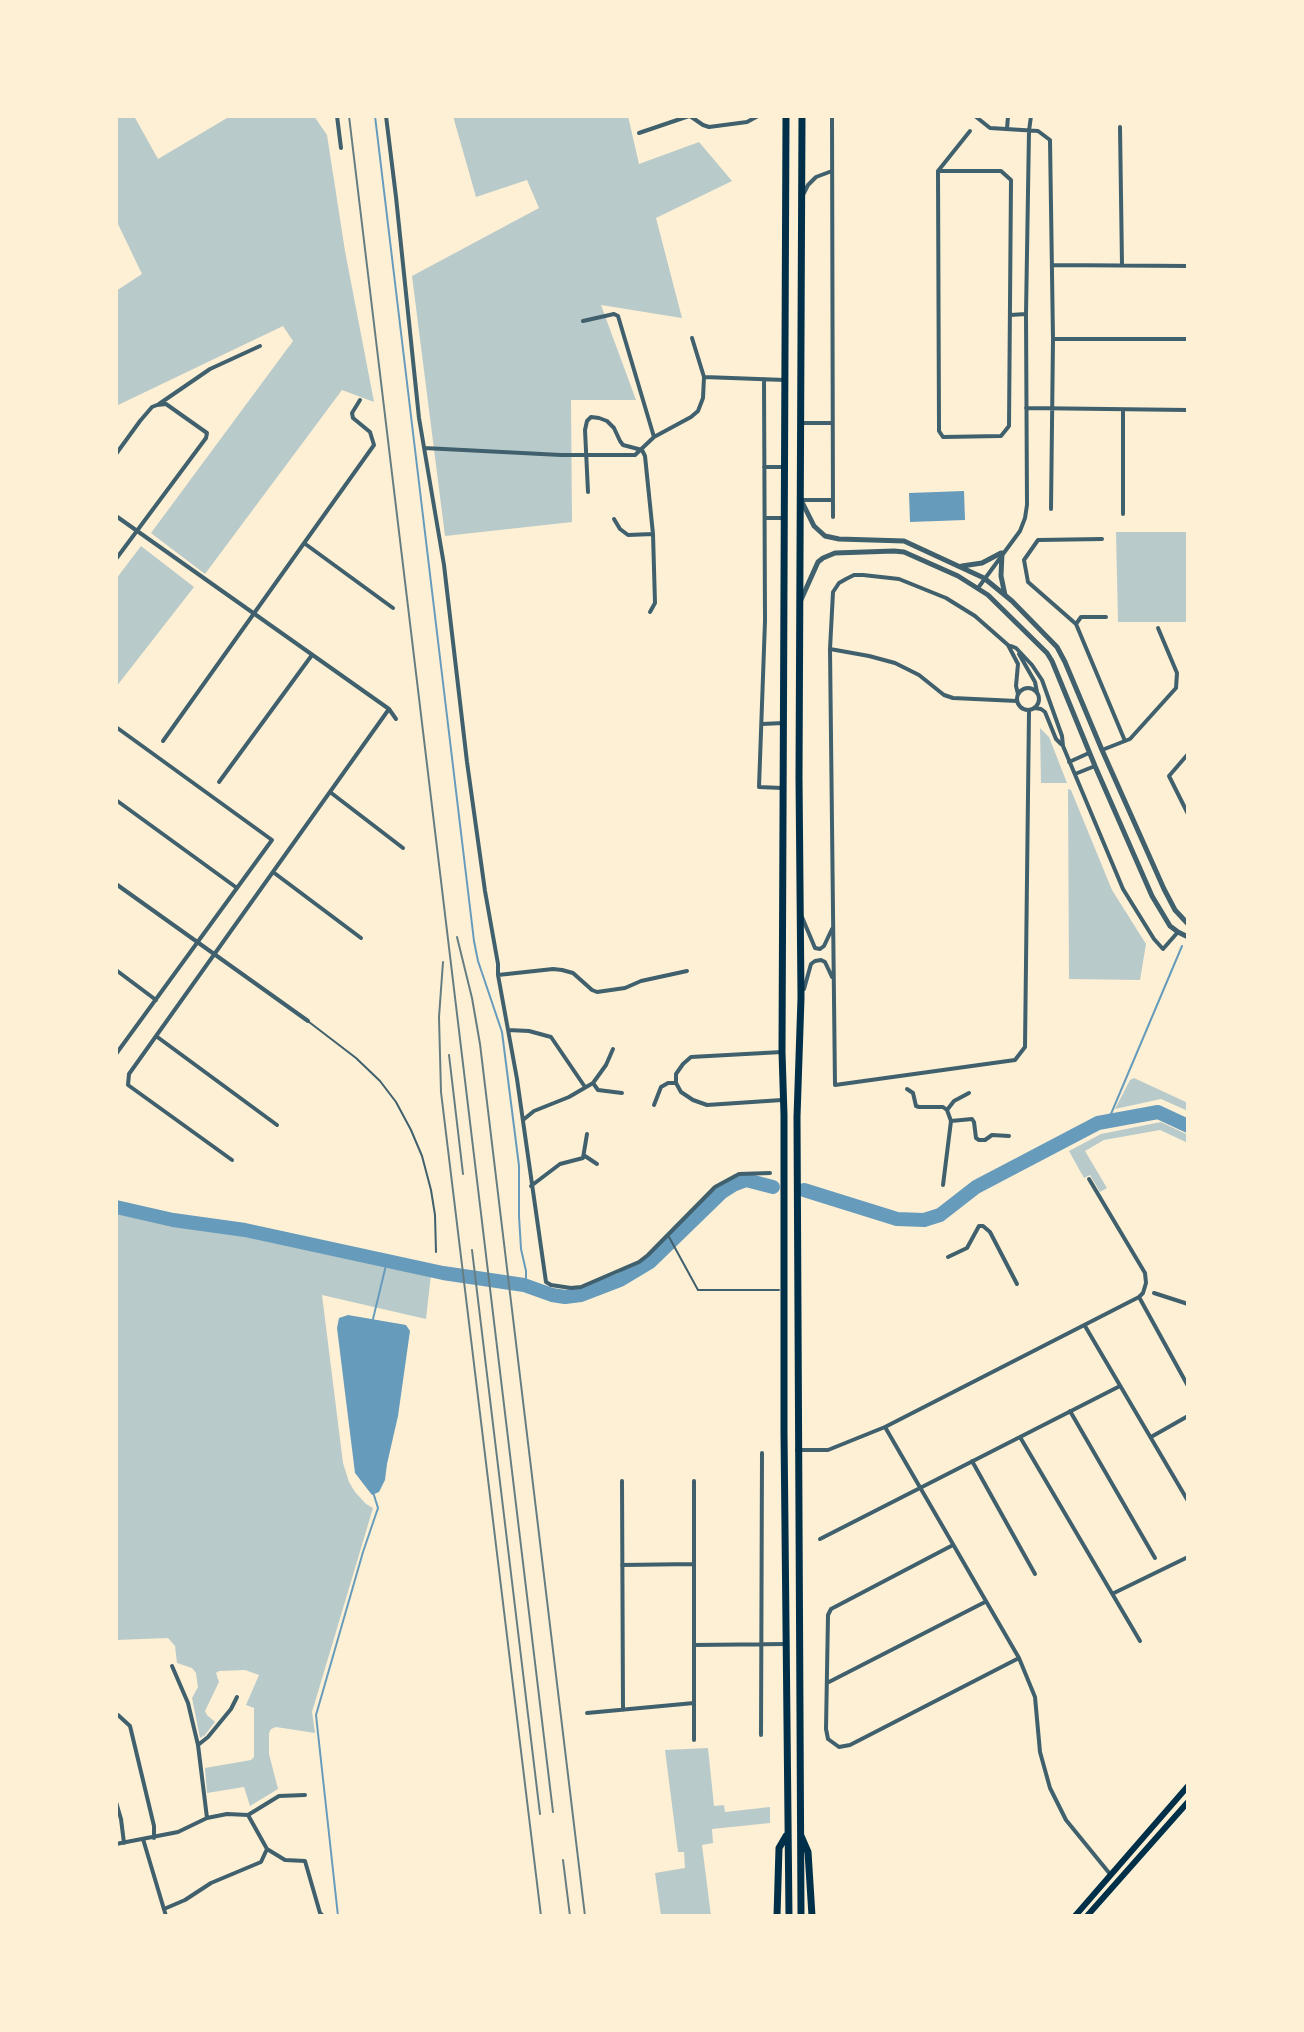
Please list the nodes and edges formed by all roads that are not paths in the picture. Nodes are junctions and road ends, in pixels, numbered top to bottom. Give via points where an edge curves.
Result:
1 (337, 116) edge
2 (386, 116) edge
3 (690, 116) edge
4 (758, 116) edge
5 (786, 116) edge
6 (802, 116) edge
7 (832, 116) edge
8 (975, 116) edge
9 (1008, 116) edge
10 (1031, 116) edge
11 (1120, 127) dead end
12 (1007, 129) junction
13 (970, 131) dead end
14 (1029, 131) junction
15 (639, 133) dead end
16 (341, 148) dead end
17 (832, 171) junction
18 (938, 171) junction
19 (801, 199) junction
20 (1052, 265) junction
21 (1122, 265) junction
22 (1188, 266) edge
23 (1026, 314) junction
24 (1010, 315) junction
25 (583, 321) dead end
26 (692, 338) dead end
27 (1053, 339) junction
28 (1188, 339) edge
29 (260, 346) dead end
30 (704, 377) junction
31 (764, 379) junction
32 (785, 380) junction
33 (360, 400) dead end
34 (157, 405) junction
35 (1026, 408) junction
36 (1051, 408) junction
37 (1123, 410) junction
38 (1188, 410) edge
39 (801, 423) junction
40 (832, 423) junction
41 (654, 437) junction
42 (424, 448) junction
43 (642, 450) junction
44 (116, 454) edge
45 (585, 455) junction
46 (764, 467) junction
47 (785, 467) junction
48 (588, 492) dead end
49 (801, 500) junction
50 (833, 500) junction
51 (1051, 509) dead end
52 (1123, 514) dead end
53 (116, 516) edge
54 (833, 517) dead end
55 (765, 518) junction
56 (785, 518) junction
57 (614, 519) dead end
58 (137, 531) junction
59 (653, 534) junction
60 (1102, 539) dead end
61 (304, 543) junction
62 (1002, 553) junction
63 (116, 559) edge
64 (961, 566) junction
65 (984, 578) junction
66 (978, 588) junction
67 (1005, 596) junction
68 (800, 603) junction
69 (393, 608) dead end
70 (650, 612) dead end
71 (253, 614) junction
72 (1106, 617) dead end
73 (1076, 624) junction
74 (1158, 628) dead end
75 (1008, 645) junction
76 (1016, 648) junction
77 (830, 649) junction
78 (312, 655) junction
79 (1047, 693) junction
80 (1018, 694) junction
81 (1038, 694) junction
82 (1017, 701) junction
83 (1035, 708) junction
84 (389, 709) junction
85 (1029, 711) junction
86 (396, 719) dead end
87 (783, 723) junction
88 (762, 724) junction
89 (116, 727) edge
90 (163, 741) dead end
91 (1125, 741) junction
92 (1063, 746) junction
93 (1102, 750) junction
94 (1090, 753) junction
95 (1188, 754) edge
96 (1069, 762) junction
97 (1095, 766) junction
98 (1075, 775) junction
99 (219, 782) dead end
100 (782, 788) junction
101 (330, 792) junction
102 (116, 800) edge
103 (1188, 814) edge
104 (403, 848) dead end
105 (273, 872) junction
106 (116, 884) edge
107 (237, 888) junction
108 (801, 915) junction
109 (834, 923) junction
110 (1188, 924) edge
111 (1178, 932) junction
112 (1188, 937) edge
113 (361, 938) dead end
114 (197, 943) junction
115 (214, 954) junction
116 (116, 970) edge
117 (687, 971) dead end
118 (498, 975) junction
119 (834, 984) junction
120 (801, 998) junction
121 (156, 1000) junction
122 (308, 1021) joint
123 (508, 1030) junction
124 (156, 1036) junction
125 (613, 1049) dead end
126 (117, 1050) edge
127 (782, 1052) junction
128 (593, 1083) junction
129 (676, 1083) junction
130 (585, 1087) junction
131 (907, 1089) dead end
132 (622, 1093) dead end
133 (969, 1093) dead end
134 (784, 1099) junction
135 (654, 1105) dead end
136 (947, 1110) junction
137 (523, 1120) junction
138 (951, 1121) junction
139 (277, 1125) dead end
140 (587, 1134) dead end
141 (1009, 1136) dead end
142 (585, 1156) junction
143 (232, 1160) dead end
144 (597, 1164) dead end
145 (770, 1173) dead end
146 (1089, 1179) dead end
147 (943, 1185) dead end
148 (531, 1186) junction
149 (668, 1235) junction
150 (436, 1252) dead end
151 (948, 1257) dead end
152 (1017, 1284) dead end
153 (785, 1290) junction
154 (1154, 1293) dead end
155 (1139, 1297) junction
156 (1188, 1304) edge
157 (1085, 1326) junction
158 (1120, 1386) junction
159 (1188, 1386) edge
160 (1070, 1411) junction
161 (1188, 1416) edge
162 (885, 1427) junction
163 (1020, 1437) junction
164 (1151, 1437) junction
165 (797, 1450) junction
166 (762, 1453) dead end
167 (972, 1461) junction
168 (622, 1481) dead end
169 (694, 1481) dead end
170 (920, 1488) junction
171 (1188, 1501) edge
172 (820, 1539) dead end
173 (953, 1545) junction
174 (1188, 1557) edge
175 (1155, 1558) dead end
176 (694, 1564) junction
177 (622, 1565) junction
178 (1035, 1574) dead end
179 (1113, 1593) junction
180 (985, 1602) junction
181 (1140, 1641) dead end
182 (761, 1644) junction
183 (786, 1644) junction
184 (694, 1645) junction
185 (1019, 1658) junction
186 (172, 1666) dead end
187 (827, 1683) junction
188 (237, 1697) dead end
189 (694, 1703) junction
190 (623, 1710) junction
191 (587, 1713) dead end
192 (118, 1715) dead end
193 (761, 1735) dead end
194 (694, 1740) dead end
195 (198, 1745) junction
196 (1188, 1786) edge
197 (305, 1795) dead end
198 (116, 1802) edge
199 (1188, 1802) edge
200 (248, 1815) junction
201 (207, 1818) junction
202 (788, 1834) junction
203 (800, 1834) junction
204 (154, 1838) junction
205 (143, 1839) junction
206 (124, 1843) junction
207 (116, 1844) edge
208 (267, 1849) junction
209 (1110, 1874) junction
210 (164, 1909) junction
211 (1089, 1915) edge
212 (166, 1916) edge
213 (323, 1916) edge
214 (777, 1916) edge
215 (789, 1916) edge
216 (801, 1916) edge
217 (812, 1916) edge
218 (1075, 1916) edge

1 - 16 street
2 - 42 street
3 - 4 street via 709,127
3 - 15 street
5 - 32 highway
6 - 19 highway
7 - 17 street
8 - 12 street via 990,128
9 - 12 street
10 - 14 street
11 - 21 street
12 - 14 street
13 - 18 street
14 - 20 street via 1050,140
14 - 23 street
17 - 19 street via 816,177
17 - 40 street
18 - 24 street via 1001,171 1011,180
18 - 24 street via 943,437 1001,436 1009,426
19 - 39 highway
20 - 21 street
20 - 27 street
21 - 22 street
23 - 24 street
23 - 35 street
25 - 41 street via 618,316
26 - 30 street
27 - 28 street
27 - 36 street
29 - 34 street via 210,369
30 - 31 street
30 - 41 street via 698,411
31 - 32 street
31 - 46 street
32 - 47 highway
33 - 61 street via 353,418 370,432 374,445
34 - 44 street
34 - 58 street via 166,404 207,433
35 - 36 street
35 - 62 street via 1025,518
36 - 37 street
36 - 51 street
37 - 38 street
37 - 52 street
39 - 40 street
39 - 49 highway
40 - 50 street
41 - 43 street
42 - 45 street
42 - 118 street
43 - 45 street via 635,455
43 - 45 street via 623,445 607,421 591,417
43 - 59 street
45 - 48 street
46 - 47 street
46 - 55 street
47 - 56 highway
49 - 50 street
49 - 64 street via 825,536 904,541
49 - 68 highway
50 - 54 street
53 - 58 street
55 - 56 street
55 - 88 street
56 - 87 highway
57 - 59 street via 628,535
58 - 63 street
58 - 71 street
59 - 70 street via 655,603
60 - 73 street via 1038,540 1024,560 1028,582
61 - 69 street
61 - 71 street
62 - 64 street
62 - 65 street
62 - 67 street
64 - 65 street
65 - 66 street
65 - 67 street
66 - 68 street via 904,552 835,553 818,562
66 - 94 street via 1047,653
67 - 93 street via 1061,654
68 - 108 highway
71 - 78 street
71 - 90 street
72 - 73 street via 1081,617
73 - 91 street
74 - 91 street via 1177,673 1176,688
75 - 76 street
75 - 77 street via 946,598 899,579 854,575 833,592
75 - 80 street via 1018,664
76 - 79 street via 1037,671
76 - 81 street
77 - 82 street via 895,663 953,698
77 - 109 street
78 - 84 street
78 - 99 street
79 - 81 street
79 - 92 street
80 - 81 street via 1027,688
80 - 82 street
81 - 83 street
82 - 85 street
83 - 85 street
83 - 92 street via 1045,712
84 - 86 street
84 - 101 street
85 - 119 street via 1021,1054 1015,1060 835,1085
87 - 88 street
87 - 100 highway
88 - 100 street via 759,787
89 - 107 street via 272,840
91 - 93 street
92 - 96 street
93 - 110 street via 1164,889
94 - 96 street
94 - 97 street
95 - 103 street via 1169,776
96 - 98 street
97 - 98 street
97 - 111 street via 1158,908
98 - 111 street via 1123,889 1154,939 1163,949
100 - 127 highway
101 - 104 street
101 - 105 street
102 - 107 street
105 - 113 street
105 - 115 street
106 - 114 street
107 - 114 street
108 - 109 street via 815,948 824,946
108 - 120 highway
109 - 119 street
111 - 112 street
114 - 115 street
114 - 121 street
115 - 122 street
115 - 124 street
116 - 121 street
117 - 118 street via 597,992 562,970
118 - 123 street
119 - 120 street via 825,962 815,961
120 - 165 highway
121 - 126 street
122 - 150 lane via 356,1058 396,1102 422,1156 435,1215
123 - 130 street via 551,1037
123 - 137 street
124 - 139 street
124 - 143 street via 129,1074 128,1085
125 - 128 street
127 - 129 street via 691,1057 676,1074
127 - 134 highway
128 - 130 street
128 - 132 street via 598,1090
129 - 134 street via 681,1092 707,1105
129 - 135 street via 661,1087
130 - 137 street
131 - 136 street via 916,1106
133 - 136 street
134 - 153 highway
136 - 138 street
137 - 148 street
138 - 141 street via 972,1119 979,1140
138 - 147 street
140 - 142 street
142 - 144 street
142 - 148 street via 560,1164
145 - 149 street via 739,1174 715,1187
146 - 155 street via 1145,1273
148 - 149 street via 544,1275 551,1285 581,1287 639,1262
149 - 153 lane via 698,1290
151 - 152 street via 967,1248 983,1226
153 - 183 highway
154 - 156 street
155 - 157 street
155 - 159 street
157 - 158 street
157 - 162 street
158 - 160 street
158 - 164 street
160 - 163 street
160 - 175 street
161 - 164 street
162 - 165 street via 828,1450
162 - 170 street
163 - 167 street
163 - 179 street
164 - 171 street
165 - 203 highway
166 - 182 street
167 - 170 street
167 - 178 street
168 - 177 street
169 - 176 street
170 - 172 street
170 - 173 street
173 - 180 street
173 - 187 street via 831,1609
174 - 179 street
176 - 177 street
176 - 184 street
177 - 190 street
179 - 181 street
180 - 185 street
180 - 187 street
182 - 183 street
182 - 184 street
182 - 193 street
183 - 202 highway
184 - 189 street
185 - 187 street via 839,1747 828,1739 826,1729
185 - 209 street via 1035,1697 1040,1752 1050,1788 1066,1820
186 - 195 street
188 - 195 street
189 - 190 street
189 - 194 street
190 - 191 street
192 - 204 street via 130,1726
195 - 201 street
196 - 209 main road
197 - 200 street via 279,1796
198 - 206 street
199 - 211 main road
200 - 201 street
200 - 208 street
201 - 204 street
202 - 214 highway via 779,1848
202 - 215 highway
203 - 216 highway
203 - 217 highway via 808,1852
204 - 205 street
205 - 206 street
205 - 210 street
206 - 207 street
208 - 210 street via 261,1862
208 - 213 street via 285,1860 305,1861
209 - 218 main road
210 - 212 street

